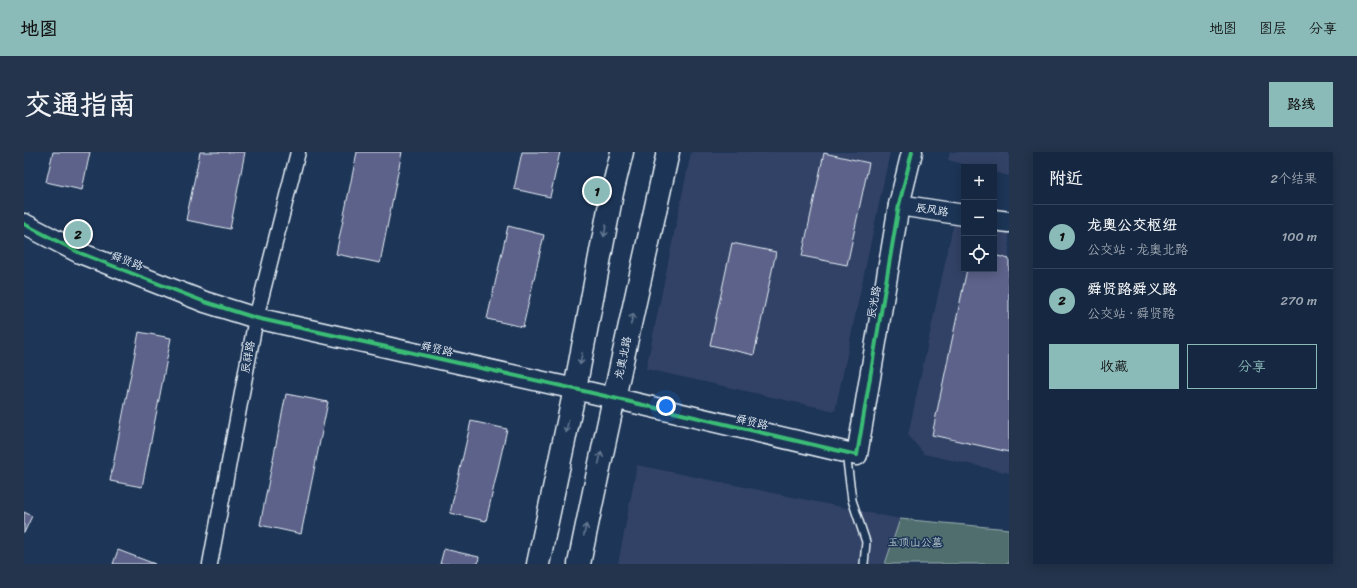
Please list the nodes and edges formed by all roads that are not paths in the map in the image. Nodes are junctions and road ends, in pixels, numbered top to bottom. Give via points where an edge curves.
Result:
1 (298, 152) edge
2 (622, 152) edge
3 (668, 152) edge
4 (912, 152) edge
5 (899, 205) junction
6 (961, 215) edge
7 (997, 220) edge
8 (1009, 222) edge
9 (24, 224) edge
10 (256, 318) junction
11 (575, 389) junction
12 (614, 398) junction
13 (852, 454) junction
14 (210, 564) edge
15 (538, 564) edge
16 (578, 564) edge
17 (864, 564) edge

1 - 10 street, 辰祥路
2 -> 11 main road
12 -> 3 main road, 龙奥北路
4 - 5 street, 辰光路
5 - 6 street, 辰风路
5 - 13 street, 辰光路
7 - 8 street
9 - 10 street, 舜贤路 via 80,253 205,302
10 - 11 street, 舜贤路
10 - 14 street, 辰祥路
11 - 12 street, 舜贤路
11 -> 15 main road
12 - 13 street, 舜贤路
16 -> 12 main road, 龙奥北路
13 - 17 lane via 852,500 866,542

